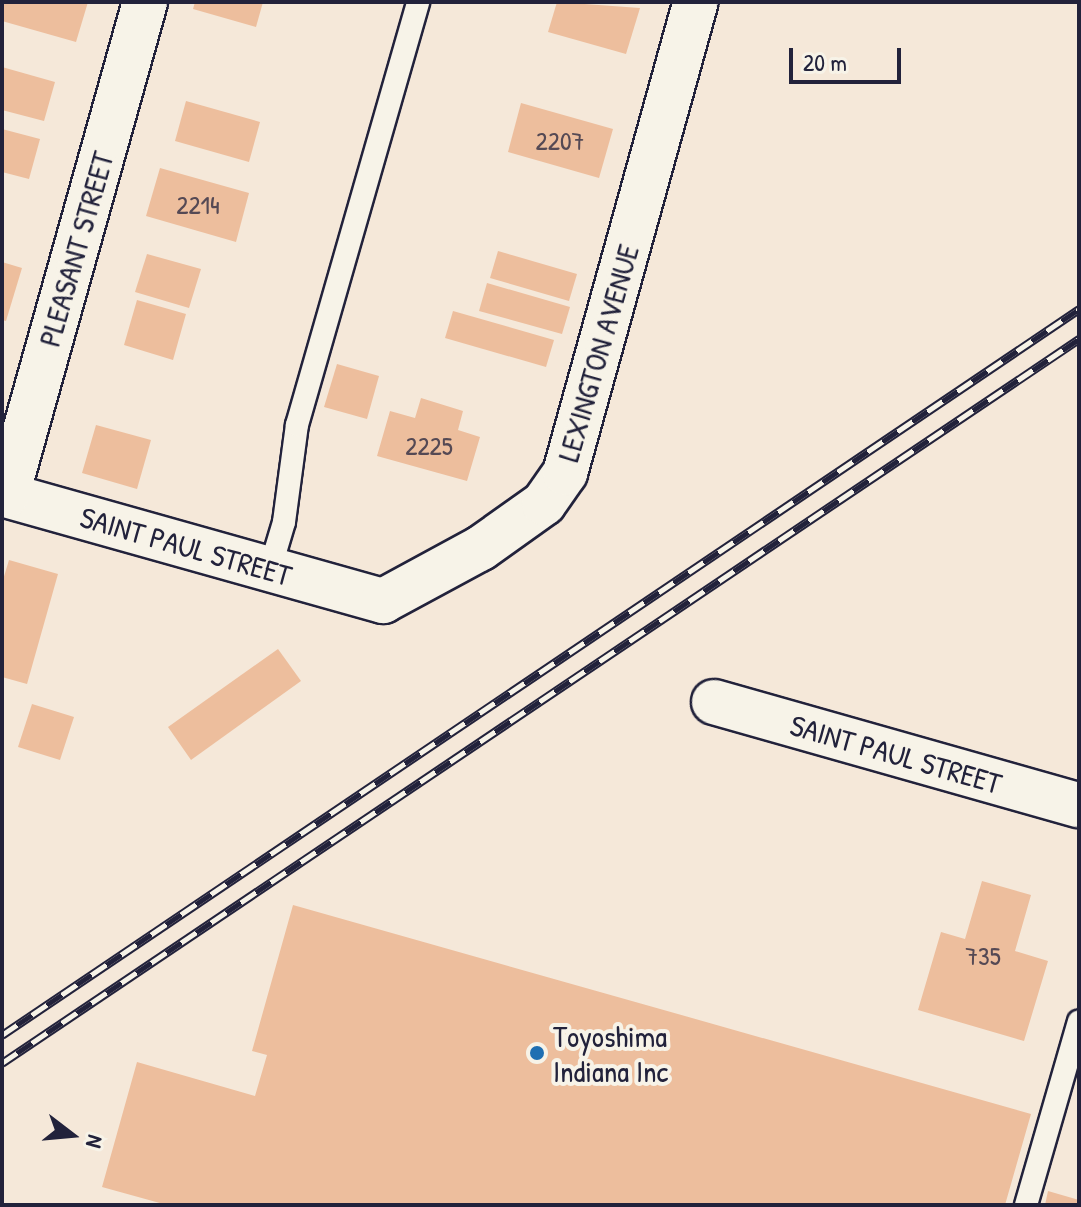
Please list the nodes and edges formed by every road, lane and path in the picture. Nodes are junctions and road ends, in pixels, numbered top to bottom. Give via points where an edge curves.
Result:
1 (145, 2) edge
2 (418, 2) edge
3 (696, 2) edge
4 (4, 494) edge
5 (270, 569) junction
6 (369, 597) joint
7 (714, 702) dead end
8 (1079, 805) edge
9 (1079, 1021) edge
10 (1026, 1205) edge

1 - 4 street, PLEASANT STREET
2 - 5 lane via 297,425 284,522
3 - 6 street, LEXINGTON AVENUE via 565,473 544,503 481,548 406,593 383,601
4 - 5 street, SAINT PAUL STREET
5 - 6 street, SAINT PAUL STREET
7 - 8 street, SAINT PAUL STREET
9 - 10 lane

